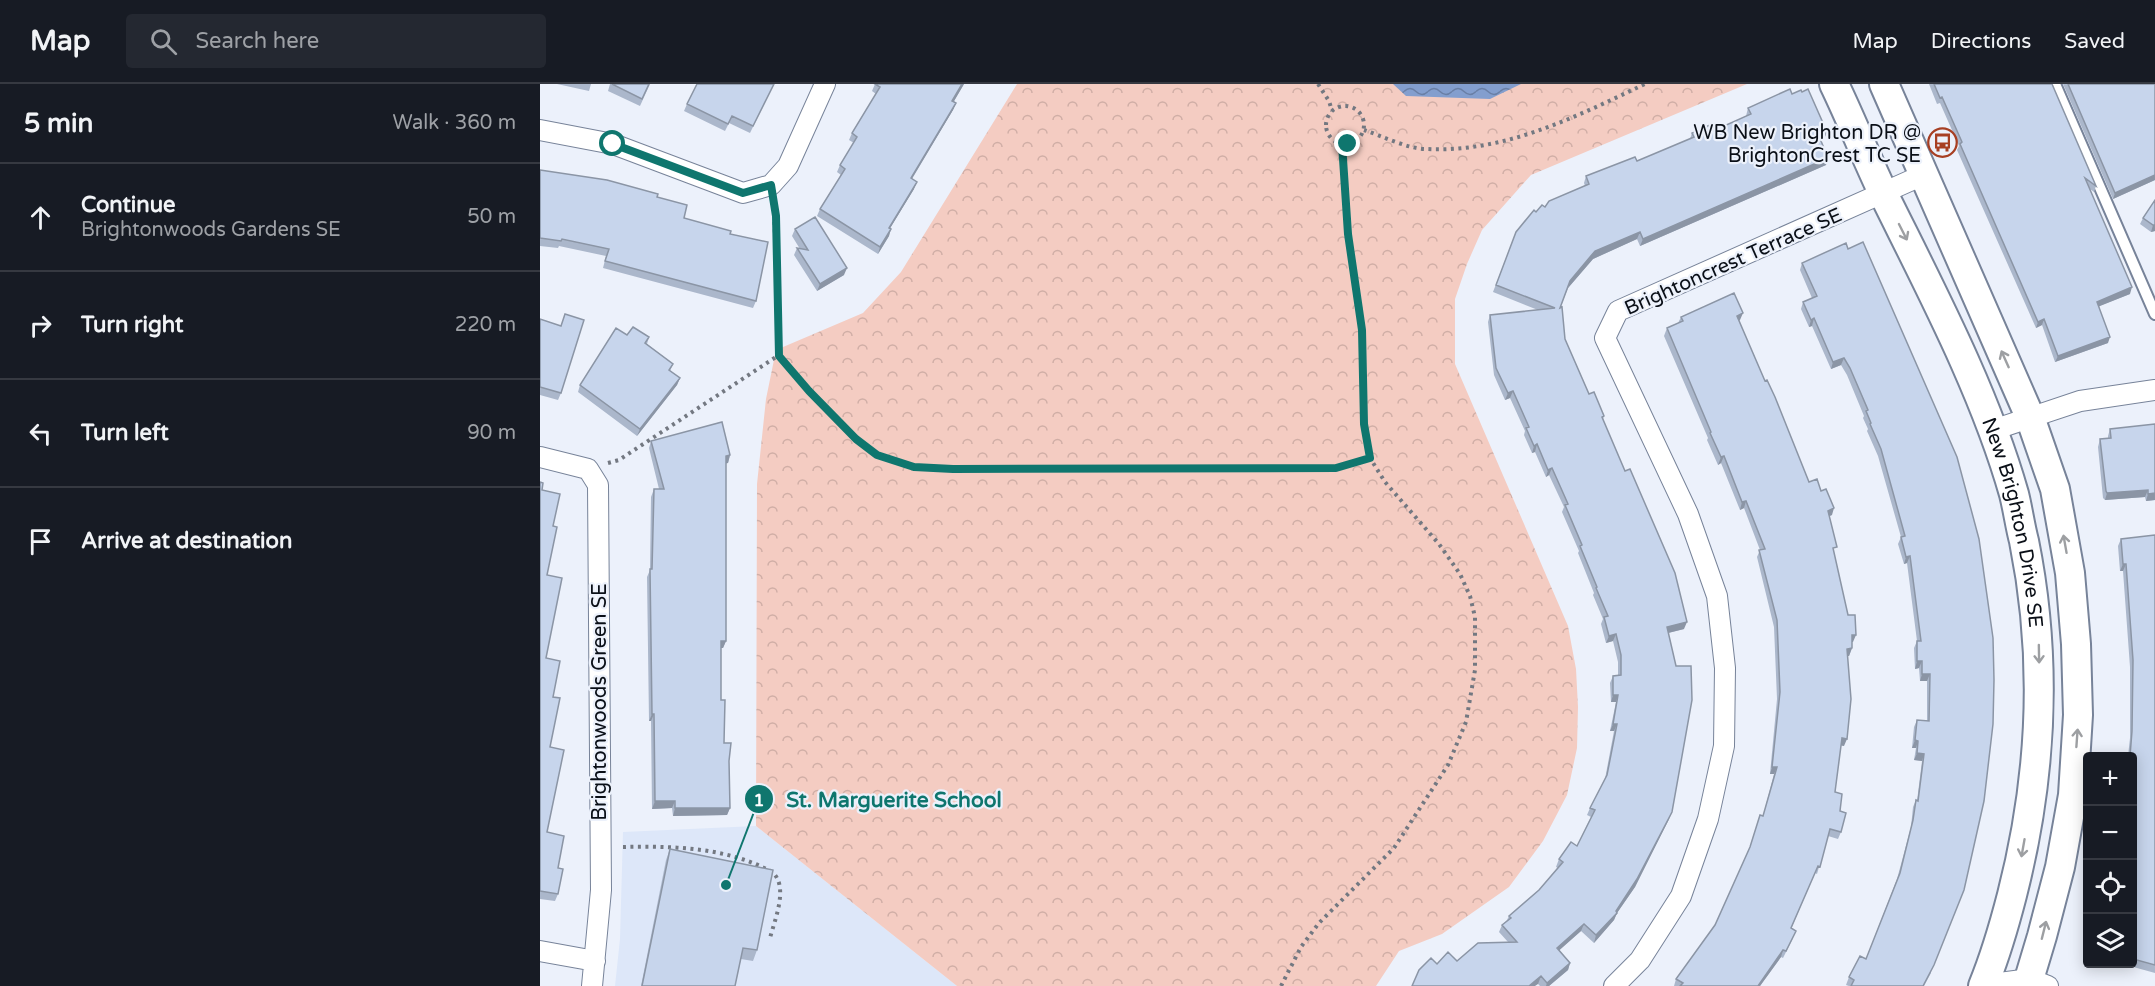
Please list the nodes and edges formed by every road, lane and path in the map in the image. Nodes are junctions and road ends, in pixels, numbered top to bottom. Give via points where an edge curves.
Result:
1 (825, 84) edge
2 (1318, 84) edge
3 (1645, 84) edge
4 (1834, 84) edge
5 (1884, 84) edge
6 (2055, 84) edge
7 (1332, 111) junction
8 (540, 130) edge
9 (1364, 130) junction
10 (1342, 144) junction
11 (1923, 175) junction
12 (771, 185) junction
13 (1884, 194) junction
14 (2155, 314) edge
15 (779, 356) junction
16 (2155, 390) edge
17 (2030, 417) junction
18 (1993, 430) junction
19 (540, 457) edge
20 (1370, 458) junction
21 (588, 469) junction
22 (623, 847) dead end
23 (770, 938) dead end
24 (540, 951) edge
25 (595, 962) junction
26 (2035, 984) edge
27 (1984, 985) edge
28 (592, 986) edge
29 (1281, 986) edge
30 (1614, 986) edge

1 - 12 street via 788,166
2 - 7 path
3 - 9 path via 1538,132 1486,146 1424,150
4 - 13 street, New Brighton Drive SE
5 - 11 street, New Brighton Drive SE
6 - 14 lane
7 - 9 path via 1343,106 1355,108 1363,118
7 - 10 path via 1327,119 1328,133
8 - 12 street via 613,144 743,193
9 - 10 path via 1358,140
10 - 20 path via 1348,234 1362,330 1364,424
11 - 13 street, Brightoncrest Terrace SE
17 -> 11 street, New Brighton Drive SE
12 - 15 path via 776,216
13 -> 18 street, New Brighton Drive SE via 1932,290
13 - 30 street, Brightoncrest Terrace SE via 1618,310 1605,338 1688,514 1717,596 1725,668 1724,746 1708,819 1685,885 1640,960
15 - 20 path via 856,439 877,455 914,467 1336,468
15 - 21 path via 619,460
16 - 17 street via 2080,401
17 - 18 street
26 -> 17 street, New Brighton Drive SE via 2073,795 2078,715 2070,573 2055,489
18 -> 27 street, New Brighton Drive SE via 2014,496 2030,574 2038,639 2040,714 2033,794 2021,858
19 - 21 street
20 - 29 path via 1384,482 1439,544 1470,596 1476,646 1471,696 1458,745 1416,817 1383,861 1319,923 1301,947
21 - 25 street, Brightonwoods Green SE via 598,485 601,890
22 - 23 path via 699,849 730,855 772,872 780,888
24 - 25 street
25 - 28 street, Brightonwoods Green SE
26 - 27 street

